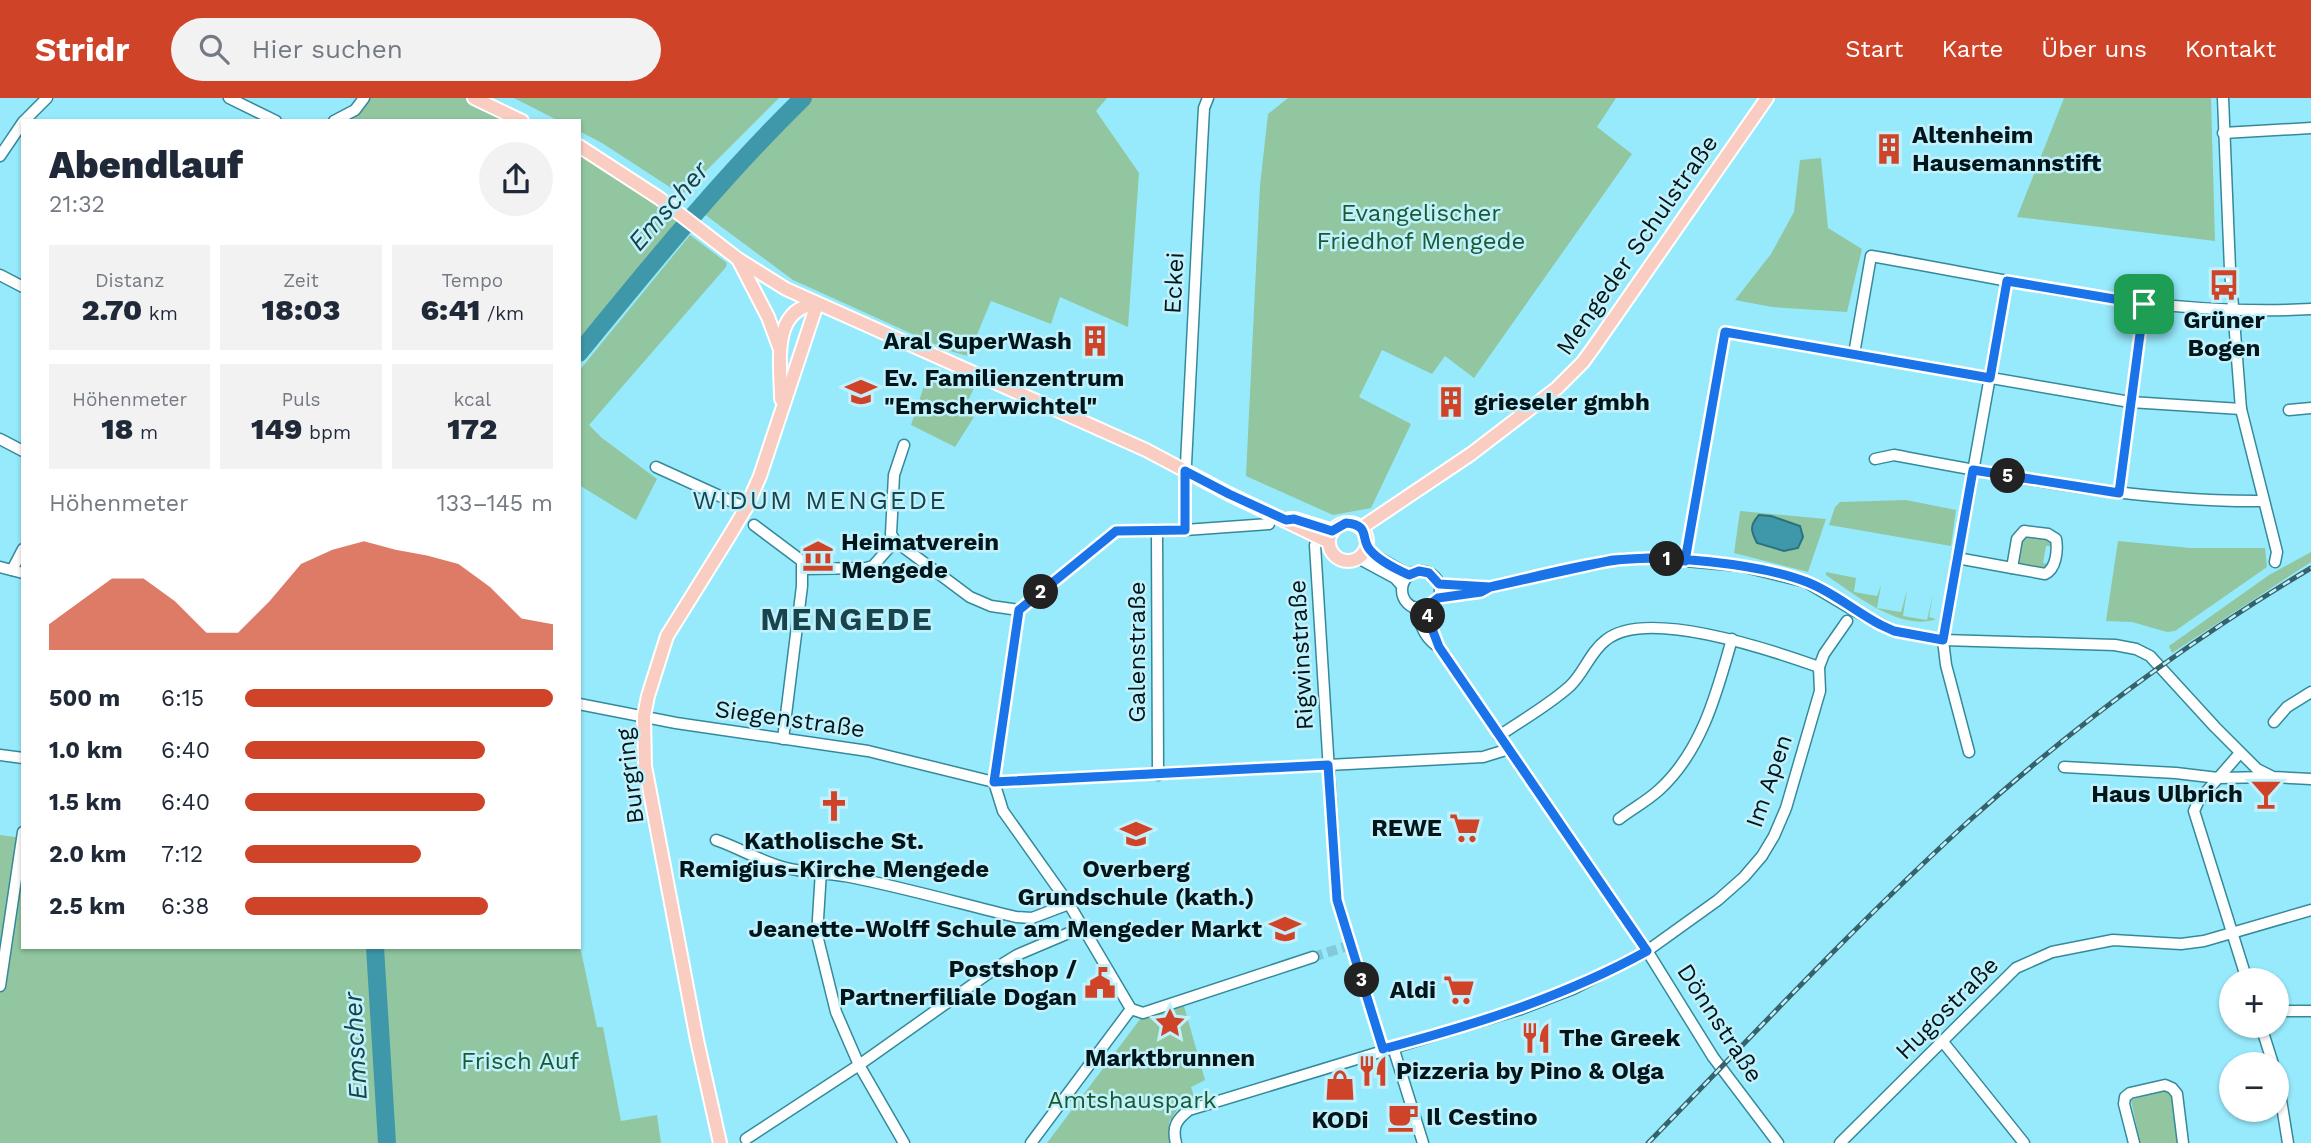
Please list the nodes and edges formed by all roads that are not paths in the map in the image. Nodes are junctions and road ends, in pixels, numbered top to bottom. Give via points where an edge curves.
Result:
1 (47, 98) edge
2 (229, 98) edge
3 (364, 98) edge
4 (474, 98) edge
5 (1208, 98) edge
6 (1767, 98) edge
7 (2222, 98) edge
8 (29, 119) edge
9 (272, 119) edge
10 (338, 119) edge
11 (518, 119) edge
12 (2311, 128) edge
13 (21, 129) edge
14 (2223, 133) junction
15 (581, 147) edge
16 (0, 156) edge
17 (738, 259) junction
18 (0, 275) edge
19 (2007, 281) junction
20 (21, 286) edge
21 (817, 304) junction
22 (2144, 304) junction
23 (2311, 309) edge
24 (2234, 311) junction
25 (781, 351) junction
26 (1854, 354) junction
27 (1990, 378) junction
28 (2130, 402) junction
29 (2311, 408) edge
30 (2241, 409) junction
31 (781, 410) junction
32 (2289, 410) dead end
33 (0, 439) edge
34 (904, 445) dead end
35 (21, 450) edge
36 (1875, 459) dead end
37 (656, 467) dead end
38 (1973, 470) junction
39 (1185, 471) junction
40 (2119, 493) junction
41 (2263, 501) junction
42 (746, 508) junction
43 (1269, 524) dead end
44 (754, 525) dead end
45 (1361, 528) junction
46 (1157, 530) junction
47 (1185, 530) junction
48 (1331, 537) junction
49 (895, 541) junction
50 (1315, 545) dead end
51 (1366, 547) junction
52 (1358, 558) junction
53 (1958, 558) junction
54 (1685, 561) junction
55 (2275, 562) dead end
56 (802, 565) junction
57 (0, 567) edge
58 (2012, 568) junction
59 (17, 571) edge
60 (1409, 575) junction
61 (1439, 584) junction
62 (1402, 586) junction
63 (1490, 587) junction
64 (1438, 598) junction
65 (1414, 607) junction
66 (1427, 607) junction
67 (1019, 610) junction
68 (1847, 621) dead end
69 (1732, 639) junction
70 (1943, 640) junction
71 (1439, 647) junction
72 (1819, 667) junction
73 (2311, 692) edge
74 (581, 704) edge
75 (644, 716) junction
76 (2274, 722) dead end
77 (1499, 736) junction
78 (783, 739) junction
79 (1509, 749) junction
80 (1969, 752) dead end
81 (2240, 753) junction
82 (0, 755) edge
83 (21, 758) edge
84 (1328, 765) junction
85 (2064, 766) dead end
86 (1158, 775) junction
87 (2273, 777) junction
88 (2218, 778) junction
89 (2311, 779) edge
90 (994, 782) junction
91 (1619, 819) dead end
92 (716, 840) dead end
93 (21, 845) edge
94 (821, 871) junction
95 (1069, 904) junction
96 (2311, 910) edge
97 (1083, 927) junction
98 (2232, 933) junction
99 (1647, 951) junction
100 (1313, 957) tunnel mouth
101 (2243, 968) edge
102 (0, 986) edge
103 (1131, 1009) junction
104 (2289, 1011) edge
105 (2311, 1011) edge
106 (1943, 1042) junction
107 (1388, 1048) junction
108 (859, 1065) junction
109 (2285, 1122) edge
110 (746, 1139) dead end
111 (720, 1143) edge
112 (904, 1143) edge
113 (1031, 1143) edge
114 (1177, 1143) edge
115 (1423, 1143) edge
116 (1778, 1143) edge
117 (1840, 1143) edge
118 (2024, 1143) edge
119 (2134, 1143) edge
120 (2182, 1143) edge
121 (2288, 1143) edge

1 - 8 street
2 - 9 street
3 - 10 street via 355,110
4 - 11 main road
5 - 39 street, Eckei
6 - 45 main road, Mengeder Schulstraße via 1571,376 1471,454
7 - 14 street
12 - 14 street
13 - 16 street
14 - 24 street
15 - 17 main road via 666,203
17 - 21 main road
17 - 25 main road
18 - 20 street
19 - 22 street
19 - 26 street via 1871,256
19 - 27 street
21 - 25 main road via 802,307 789,317
21 - 31 main road, Burgring
21 - 39 main road via 1029,396
22 - 24 street
22 - 28 street
23 - 24 street
24 - 30 street
25 - 31 main road
26 - 27 street
26 - 54 street via 1725,332
27 - 28 street
27 - 38 street
28 - 30 street
28 - 40 street
29 - 32 street
30 - 41 street
31 - 42 main road, Burgring
33 - 35 street
34 - 49 street via 894,475 891,534
36 - 38 street via 1894,455
37 - 42 street
38 - 40 street
38 - 53 street
39 - 47 street, Eckei
39 - 48 main road via 1298,528
40 - 41 street
41 - 55 street via 2277,552
42 - 75 main road, Burgring via 667,636
43 - 47 street
44 - 56 street
45 - 48 main road via 1346,523
45 - 51 main road
46 - 47 street
46 - 67 street via 1116,531
46 - 86 street, Galenstraße
48 - 52 main road via 1332,552 1340,559
49 - 56 street via 866,568
49 - 67 street via 970,597
50 - 84 street, Rigwinstraße
51 - 52 main road
51 - 60 street
52 - 62 street
53 - 58 street
53 - 70 street
54 - 63 street via 1613,560
54 - 70 street via 1741,566 1806,582 1894,631
56 - 78 street
57 - 59 street
58 - 58 street via 2050,572 2056,539 2024,531 2017,539
60 - 61 street via 1429,573
60 - 62 street
61 - 63 street
61 - 64 street
62 - 65 street via 1403,597
63 - 64 street
64 - 66 street
65 - 66 street
65 - 71 street, Dönnstraße via 1426,636
66 - 71 street, Dönnstraße
67 - 90 street
68 - 72 street, Im Apen
69 - 72 street
69 - 77 street via 1658,629 1616,634 1596,649 1571,685
69 - 91 street via 1711,709 1685,759 1658,791
70 - 80 street
70 - 81 street via 2136,649 2150,656
71 - 77 street, Dönnstraße
72 - 99 street, Im Apen via 1820,691 1786,808 1762,856 1718,900
73 - 76 street
74 - 75 street, Siegenstraße
75 - 78 street, Siegenstraße
75 - 111 main road, Burgring via 645,766
77 - 79 street, Dönnstraße
78 - 90 street, Siegenstraße via 884,754
79 - 84 street, Siegenstraße via 1483,757
79 - 99 street, Dönnstraße
81 - 87 street
81 - 88 street
82 - 83 street
84 - 86 street, Siegenstraße
84 - 107 street, Rigwinstraße via 1337,900
85 - 88 street
86 - 90 street, Siegenstraße
87 - 88 street
87 - 89 street
88 - 98 street via 2194,811
90 - 95 street via 1003,811
92 - 94 street via 788,869
93 - 102 street
94 - 95 street via 1016,917 1032,918
94 - 108 street via 817,935 821,957 836,1012
95 - 97 street
96 - 98 street, Hugostraße
97 - 103 street
97 - 108 street via 1017,955
98 - 101 street
98 - 106 street, Hugostraße via 2204,942 2113,940 2052,952 2015,968
99 - 107 street, Im Apen via 1539,1002
99 - 116 street, Dönnstraße via 1713,1057
100 - 103 street via 1143,1013
103 - 113 street
104 - 105 street
106 - 117 street, Hugostraße
106 - 118 street
107 - 114 street, Im Apen via 1189,1110 1174,1127
107 - 115 street, Rigwinstraße
108 - 110 street
108 - 112 street
109 - 121 street
119 - 120 street via 2125,1097 2165,1085 2177,1094

